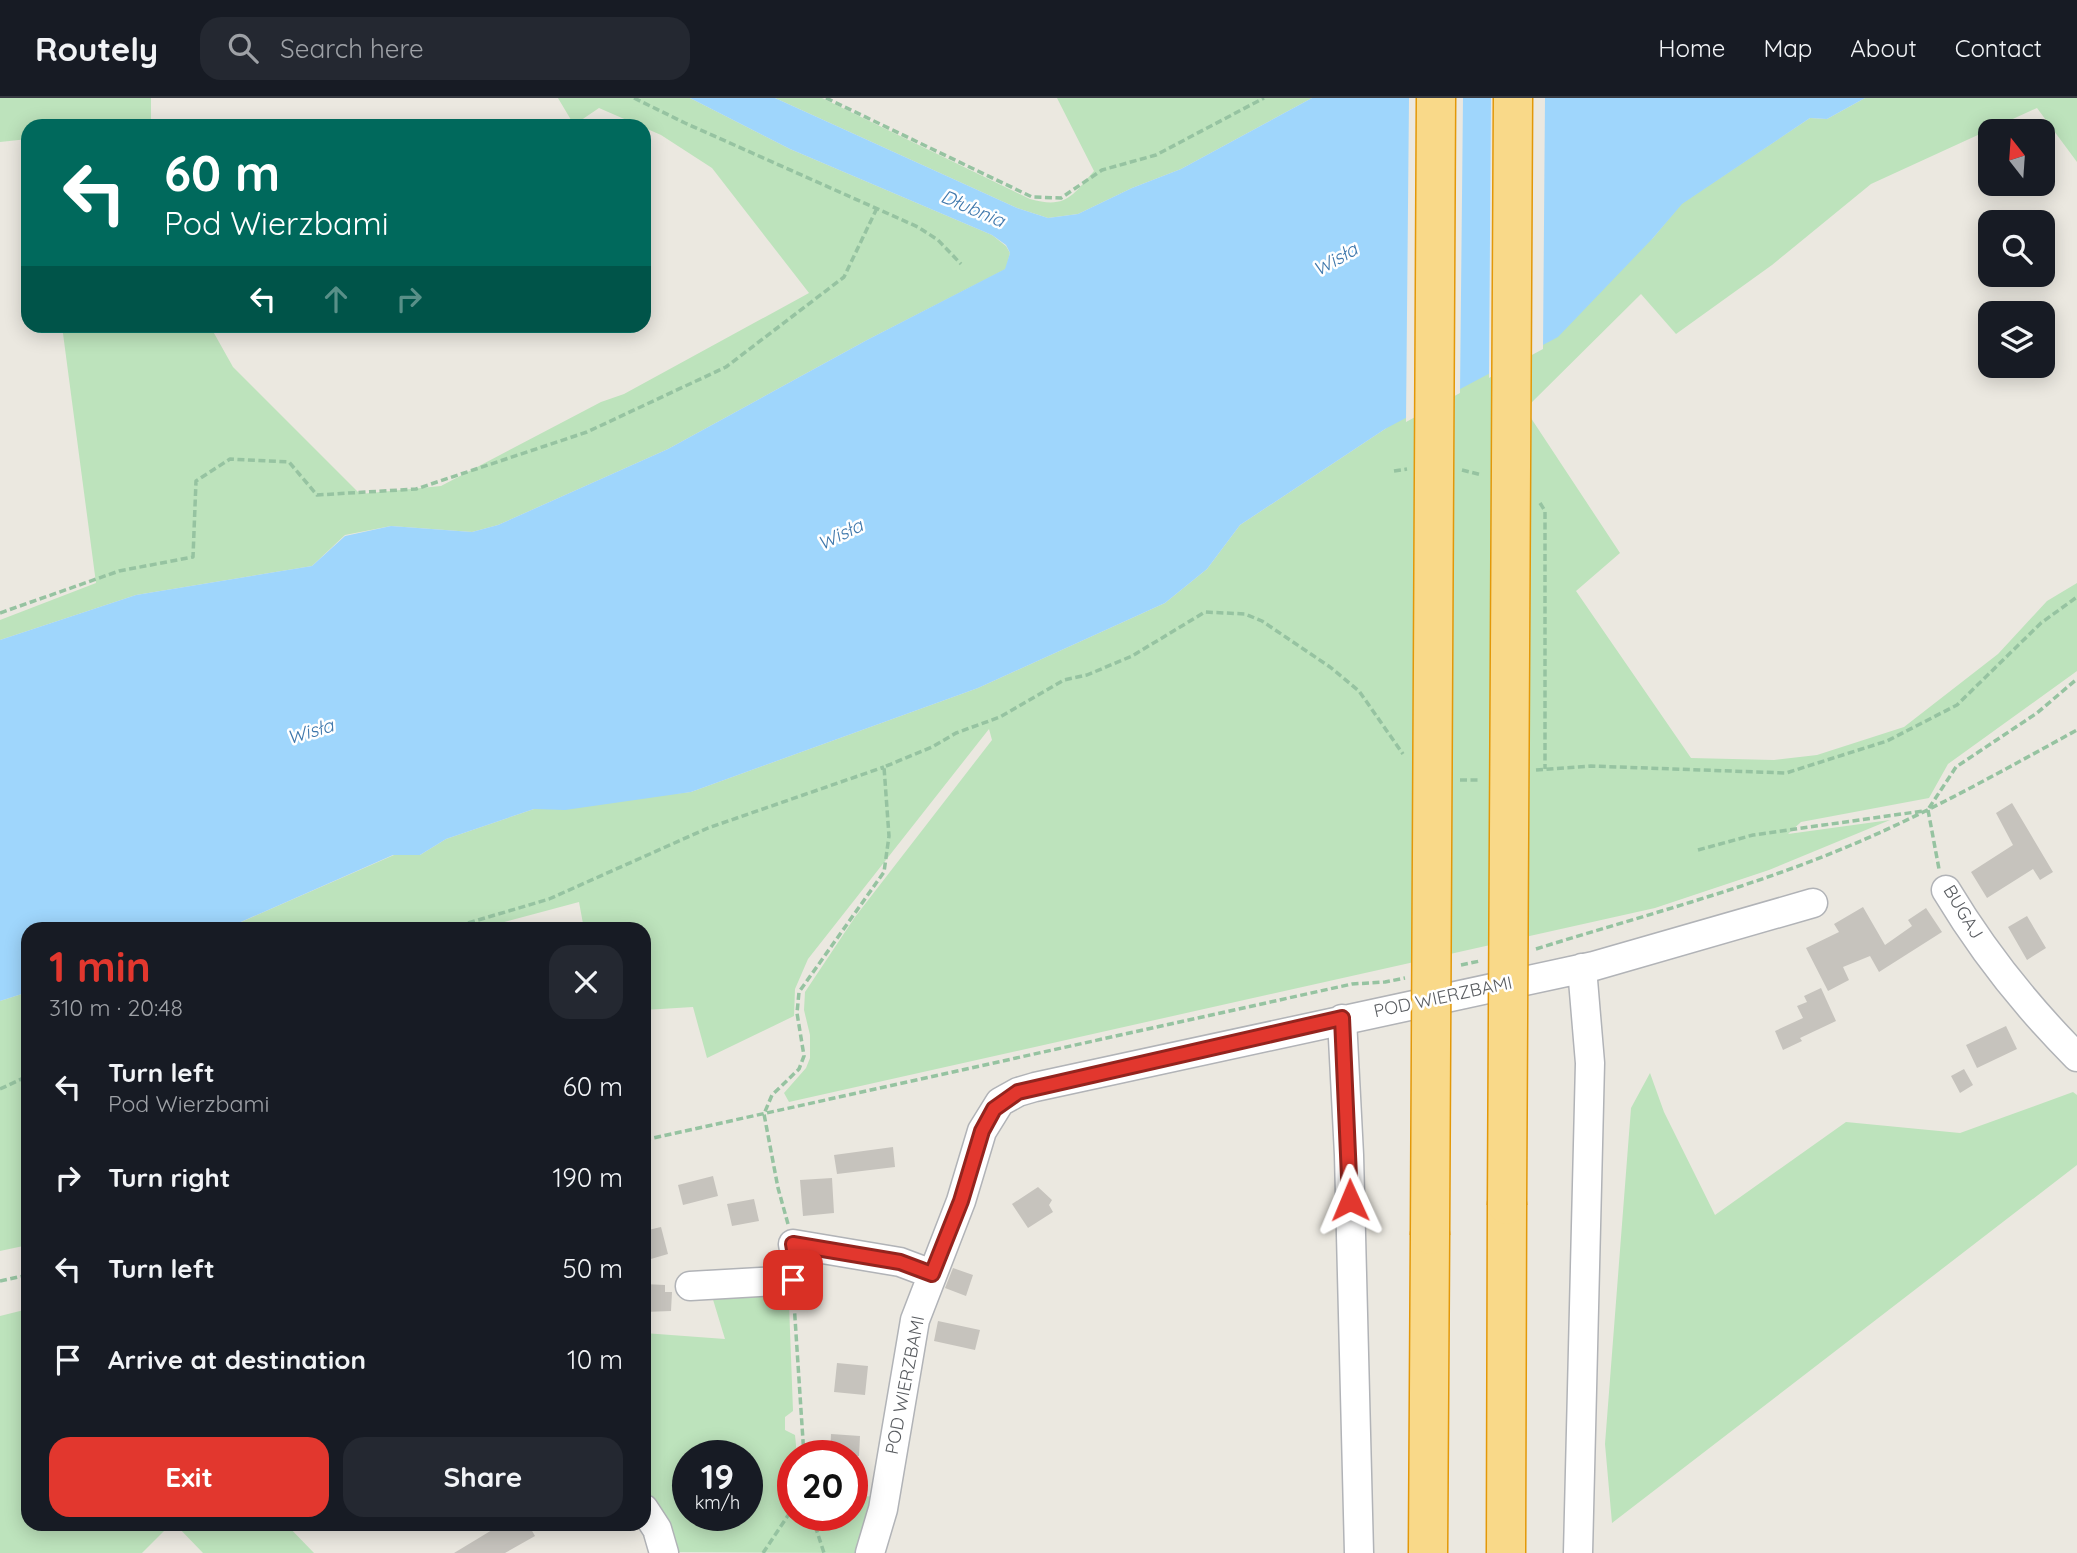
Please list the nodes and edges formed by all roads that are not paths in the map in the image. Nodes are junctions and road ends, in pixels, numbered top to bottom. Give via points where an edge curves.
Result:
1 (1436, 98) edge
2 (1513, 98) edge
3 (1946, 890) road end
4 (1813, 903) dead end
5 (1582, 968) junction
6 (1342, 1018) junction
7 (2077, 1056) edge
8 (932, 1274) junction
9 (690, 1286) dead end
10 (651, 1520) edge
11 (664, 1553) edge
12 (870, 1553) edge
13 (1359, 1553) edge
14 (1429, 1553) edge
15 (1506, 1553) edge
16 (1578, 1553) edge

1 - 14 highway, bridge
2 - 15 highway, bridge
3 - 7 street, BUGAJ via 2010,980
4 - 5 street, POD WIERZBAMI
5 - 6 street, POD WIERZBAMI
5 - 16 street via 1590,1063
6 - 8 street, POD WIERZBAMI via 1007,1097 982,1131
6 - 13 street
8 - 9 street via 900,1262 793,1244 793,1280
8 - 12 street, POD WIERZBAMI via 915,1320 883,1509
10 - 11 street

